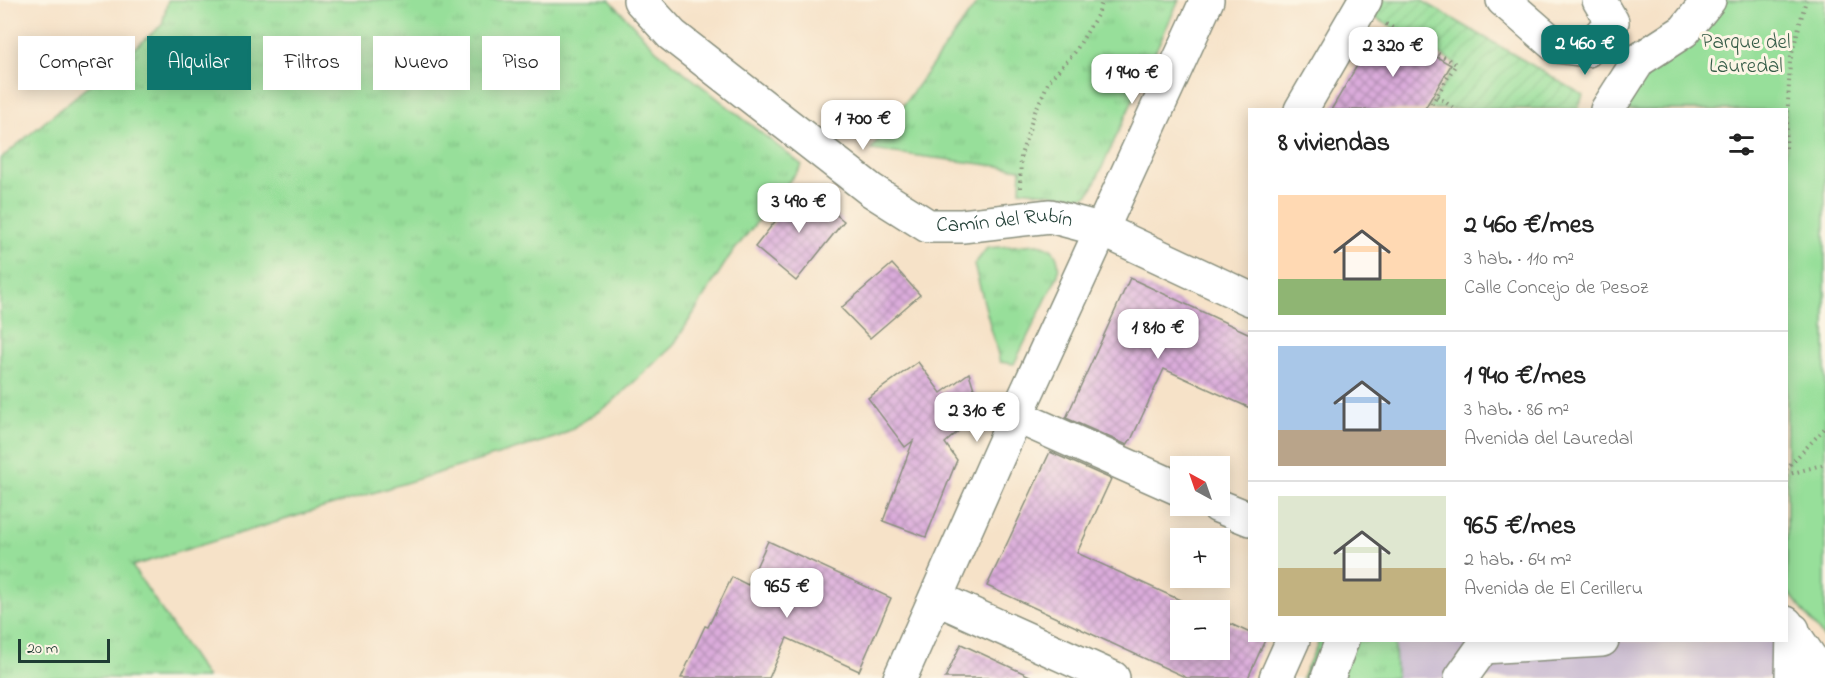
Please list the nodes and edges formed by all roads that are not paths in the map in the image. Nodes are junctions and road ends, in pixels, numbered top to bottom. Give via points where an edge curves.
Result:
1 (640, 0) edge
2 (1207, 0) edge
3 (1503, 0) edge
4 (1709, 0) edge
5 (1374, 11) edge
6 (1602, 15) edge
7 (1639, 60) junction
8 (1301, 108) edge
9 (1608, 108) edge
10 (1103, 230) junction
11 (1248, 298) edge
12 (1017, 417) junction
13 (1170, 485) edge
14 (1230, 511) edge
15 (1248, 518) edge
16 (936, 598) junction
17 (1789, 628) edge
18 (1292, 642) edge
19 (1341, 642) edge
20 (1568, 642) edge
21 (900, 678) edge
22 (1113, 678) edge
23 (1276, 678) edge
24 (1328, 678) edge
25 (1461, 678) edge
26 (1792, 678) edge
27 (1824, 678) edge

1 - 10 street, Camín del Rubín via 681,42 871,190 928,226 1050,216
2 - 10 street
3 - 6 street via 1556,46 1587,50
4 - 7 street via 1684,31
5 - 8 street
6 - 7 street
7 - 9 street
10 - 11 street, Camín del Rubín
10 - 12 street
12 - 13 street
12 - 16 street
14 - 15 street
16 - 21 street
16 - 22 street
17 - 26 street
17 - 27 street
18 - 23 street
19 - 24 street
20 - 25 street via 1483,647

